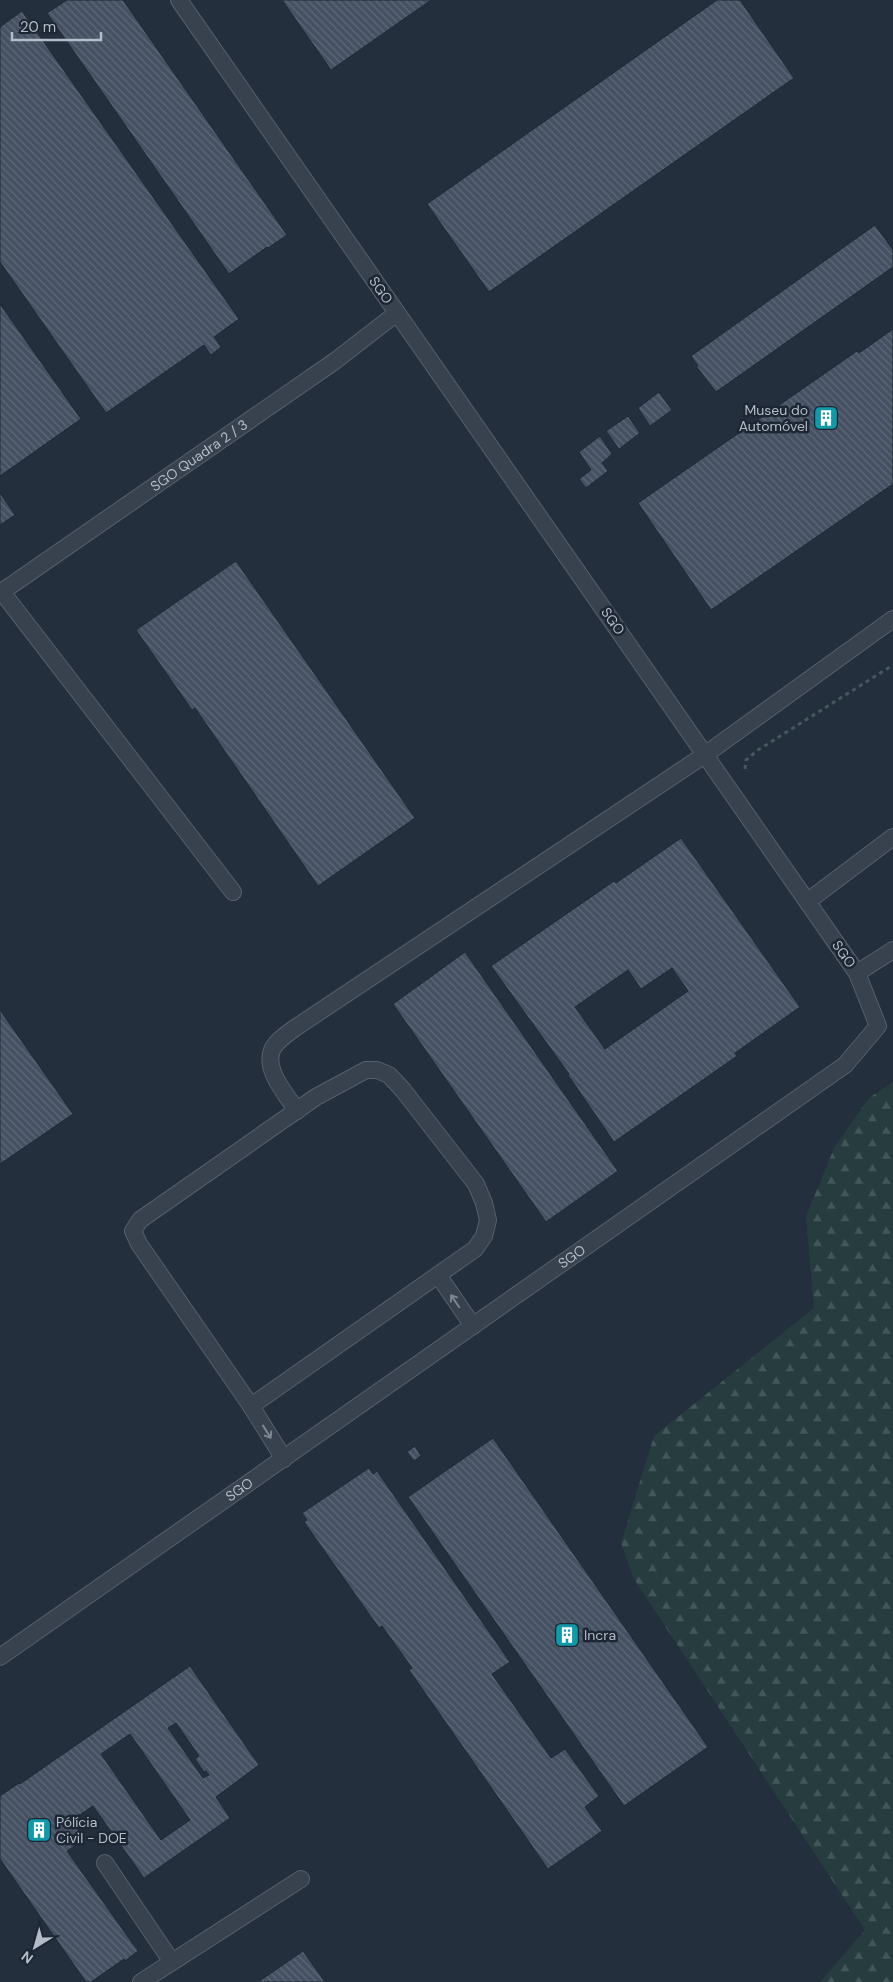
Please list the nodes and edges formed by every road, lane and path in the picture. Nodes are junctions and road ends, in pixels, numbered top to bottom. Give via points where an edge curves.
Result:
1 (179, 0) edge
2 (397, 313) junction
3 (1, 593) edge
4 (893, 619) edge
5 (893, 665) edge
6 (706, 754) junction
7 (744, 772) dead end
8 (893, 837) edge
9 (233, 892) dead end
10 (808, 901) junction
11 (893, 950) edge
12 (857, 973) junction
13 (297, 1111) junction
14 (438, 1276) junction
15 (472, 1326) junction
16 (250, 1406) junction
17 (284, 1459) junction
18 (0, 1658) edge
19 (105, 1863) dead end
20 (301, 1879) dead end
21 (172, 1962) junction
22 (141, 1982) edge

1 - 2 lane, SGO
2 - 3 lane, SGO Quadra 2 / 3 via 335,361
2 - 6 lane, SGO
3 - 9 lane
4 - 6 lane
5 - 7 path via 758,750 746,760
6 - 10 lane, SGO
6 - 13 lane via 282,1038 273,1049 271,1070
8 - 10 lane
10 - 12 lane, SGO
11 - 12 lane
12 - 15 lane, SGO via 878,1026 845,1065
13 - 14 lane via 366,1070 389,1075 403,1090 476,1184 488,1220 484,1236 475,1249
13 - 16 lane via 140,1220 133,1231
15 -> 14 lane
14 - 16 lane
15 - 17 lane, SGO
16 -> 17 lane
17 - 18 lane, SGO
19 - 21 lane
20 - 21 lane
21 - 22 lane

